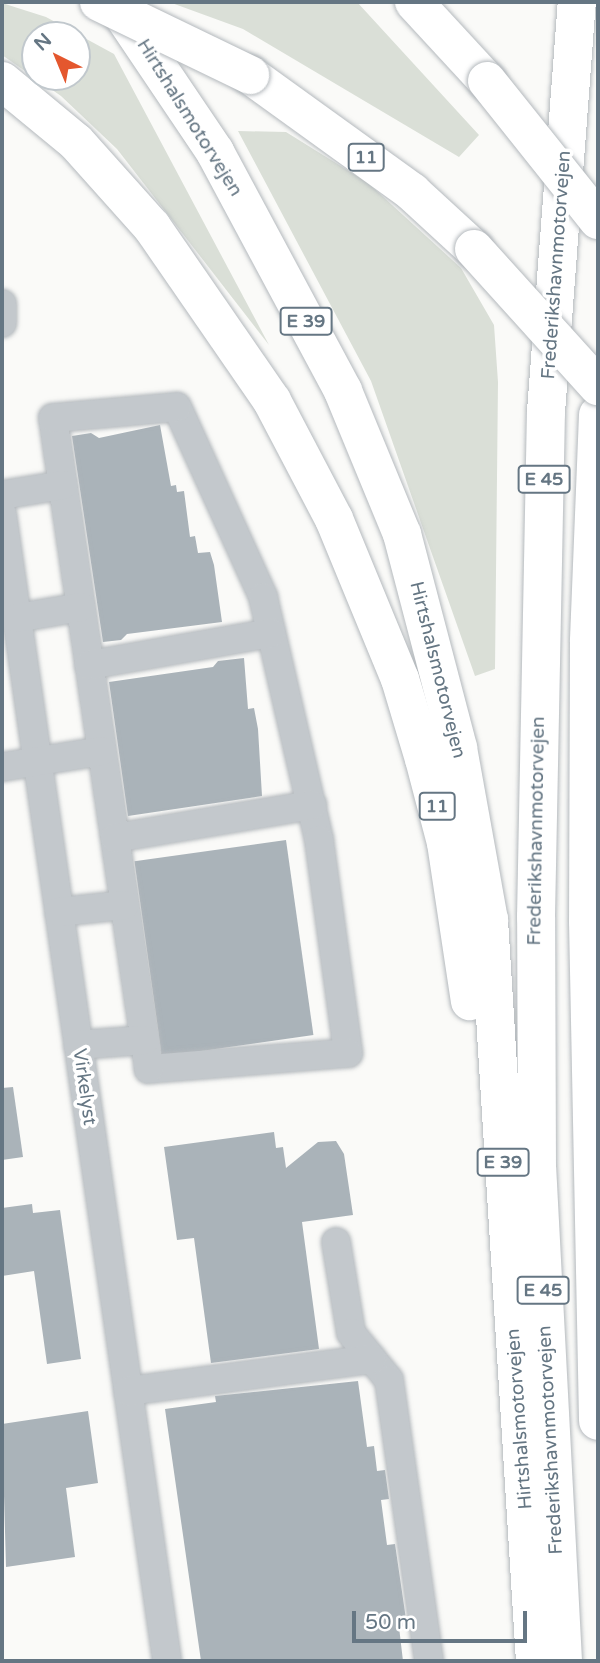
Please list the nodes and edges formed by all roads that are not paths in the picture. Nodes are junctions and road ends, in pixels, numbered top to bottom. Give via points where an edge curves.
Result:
1 (99, 2) edge
2 (114, 2) edge
3 (414, 2) edge
4 (575, 2) edge
5 (2, 80) edge
6 (598, 220) edge
7 (2, 304) edge
8 (2, 323) edge
9 (598, 386) edge
10 (598, 415) edge
11 (63, 485) junction
12 (2, 495) edge
13 (2, 514) edge
14 (5, 552) edge
15 (81, 607) junction
16 (271, 633) junction
17 (13, 634) edge
18 (89, 665) junction
19 (102, 751) junction
20 (38, 762) junction
21 (2, 767) edge
22 (312, 805) junction
23 (115, 838) junction
24 (125, 905) junction
25 (59, 912) junction
26 (145, 1040) junction
27 (78, 1045) junction
28 (336, 1242) dead end
29 (372, 1359) junction
30 (128, 1391) junction
31 (598, 1421) edge
32 (167, 1661) edge
33 (429, 1661) edge
34 (534, 1661) edge
35 (563, 1661) edge

1 - 9 highway, 11, bridge via 250,75 412,192 474,249
2 - 34 highway, Hirtshalsmotorvejen / E 39 via 215,152 344,391 402,534 457,748 489,920
3 - 6 highway, bridge via 487,81
4 - 35 highway, Frederikshavnmotorvejen / E 45 via 546,412 536,918 537,1169
5 - 34 highway, 11 via 76,142 152,227 272,401 334,519 400,679 446,843 461,922
7 - 8 street
10 - 31 highway, E 45 via 589,642 588,921
11 - 12 street
11 - 15 street
11 - 16 street via 53,418 177,407 263,597
13 - 14 street, Virkelyst
14 - 17 street, Virkelyst
15 - 17 street
15 - 18 street
16 - 18 street
16 - 22 street
17 - 20 street, Virkelyst
18 - 19 street
19 - 20 street
19 - 23 street
20 - 21 street
20 - 25 street, Virkelyst
22 - 23 street
22 - 26 street via 348,1053 149,1069
23 - 24 street
24 - 25 street
24 - 26 street
25 - 27 street, Virkelyst
26 - 27 street
27 - 30 street, Virkelyst
28 - 29 street via 351,1333
29 - 30 street
29 - 33 street via 389,1380
30 - 32 street, Virkelyst

